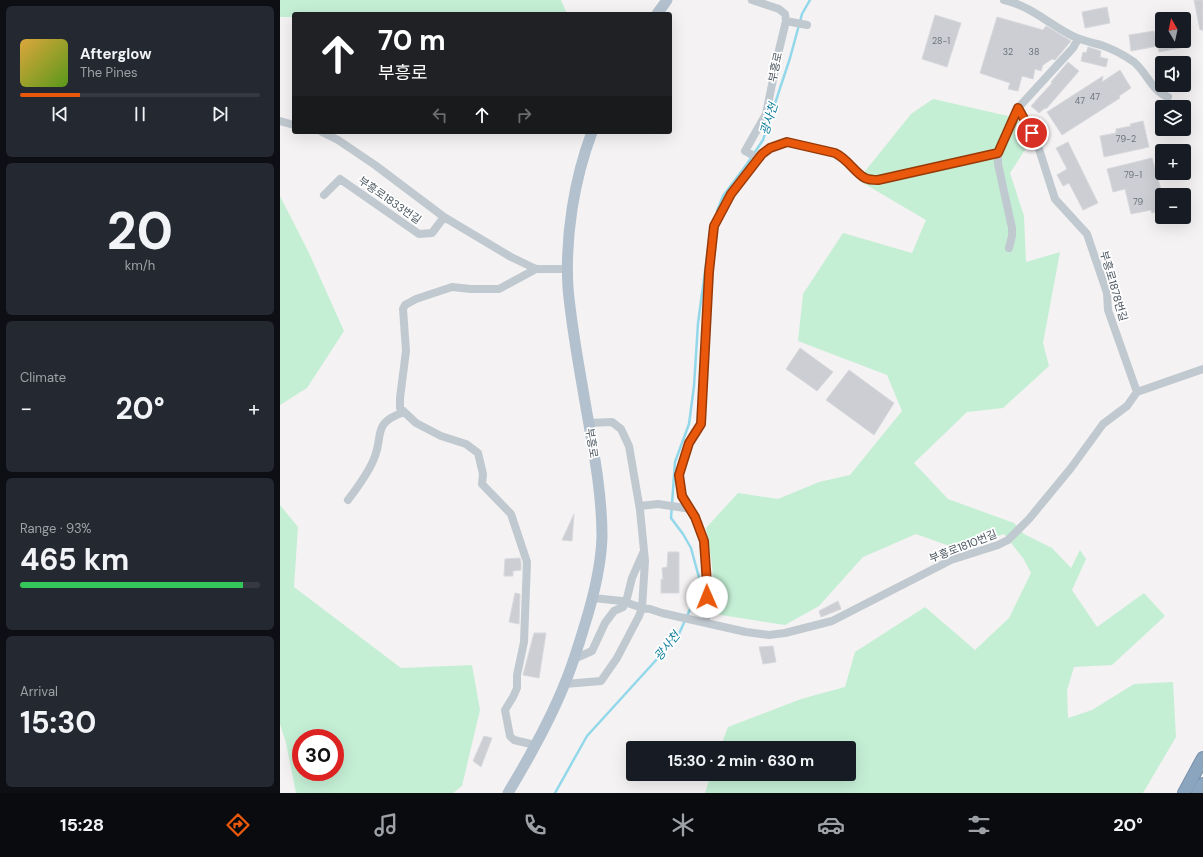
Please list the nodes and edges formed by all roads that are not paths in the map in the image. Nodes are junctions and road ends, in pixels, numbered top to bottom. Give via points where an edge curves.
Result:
1 (668, 0) edge
2 (752, 0) edge
3 (1004, 0) edge
4 (658, 12) edge
5 (786, 21) junction
6 (806, 25) dead end
7 (1078, 39) junction
8 (1168, 97) dead end
9 (1018, 108) junction
10 (280, 121) edge
11 (292, 124) edge
12 (326, 134) edge
13 (591, 134) edge
14 (998, 153) junction
15 (758, 158) junction
16 (324, 196) dead end
17 (444, 217) junction
18 (1009, 248) dead end
19 (536, 269) junction
20 (568, 269) junction
21 (1203, 369) edge
22 (1137, 392) junction
23 (404, 412) junction
24 (589, 423) junction
25 (348, 500) dead end
26 (640, 506) junction
27 (688, 509) junction
28 (644, 551) junction
29 (593, 598) junction
30 (626, 602) junction
31 (642, 608) junction
32 (702, 622) junction
33 (574, 659) junction
34 (565, 684) junction
35 (535, 745) junction
36 (1203, 758) edge
37 (1203, 784) edge
38 (508, 793) edge
39 (1184, 793) edge
40 (1198, 793) edge

1 - 4 main road
2 - 5 street via 779,9 785,14
3 - 7 street via 1032,11
5 - 6 street
5 - 15 street, 부흥로 via 766,114 746,152
7 - 8 street via 1124,55 1142,70 1155,89
7 - 9 street via 1073,48
9 - 14 street
9 - 22 street, 부흥로1878번길 via 1038,146 1054,199 1088,234 1107,293 1108,310
10 - 11 street
12 - 17 street, 부흥로1833번길 via 375,165
13 - 20 main road, 부흥로 via 577,184
14 - 15 street via 871,180 864,178 835,153 787,142 770,148
14 - 18 street via 1012,232
15 - 27 street via 731,194 714,226 701,424 689,443 679,475 682,496
16 - 17 street, 부흥로1833번길 via 340,179 419,234 432,233
17 - 19 street, 부흥로1833번길
19 - 20 street, 부흥로1833번길
19 - 23 street, 부흥로1833번길 via 499,289 452,287 405,305 403,309 406,350 400,398 400,408
20 - 24 main road, 부흥로 via 574,337
21 - 22 street
22 - 32 street, 부흥로1810번길 via 1127,406 1103,424 1030,519 1008,540 951,560 832,621 769,635
23 - 25 street via 392,416 381,427 374,460
23 - 35 street via 416,423 466,444 478,452 483,474 482,484 511,514 527,562 527,589 524,642 516,688 505,710 510,736 514,740
24 - 26 street via 612,422 621,429 629,446
24 - 29 main road, 부흥로 via 599,489 602,537 600,568
26 - 27 street via 658,504
26 - 28 street
27 - 32 street via 695,517 704,541 707,584
28 - 30 street via 632,578
28 - 31 street
29 - 30 street
29 - 33 main road, 부흥로
30 - 31 street
30 - 33 street via 604,623 592,651
31 - 32 street, 부흥로1810번길
31 - 34 street via 617,658 601,681
33 - 34 main road, 부흥로
34 - 35 main road, 부흥로
35 - 38 main road, 부흥로
36 - 39 highway
37 - 40 highway

